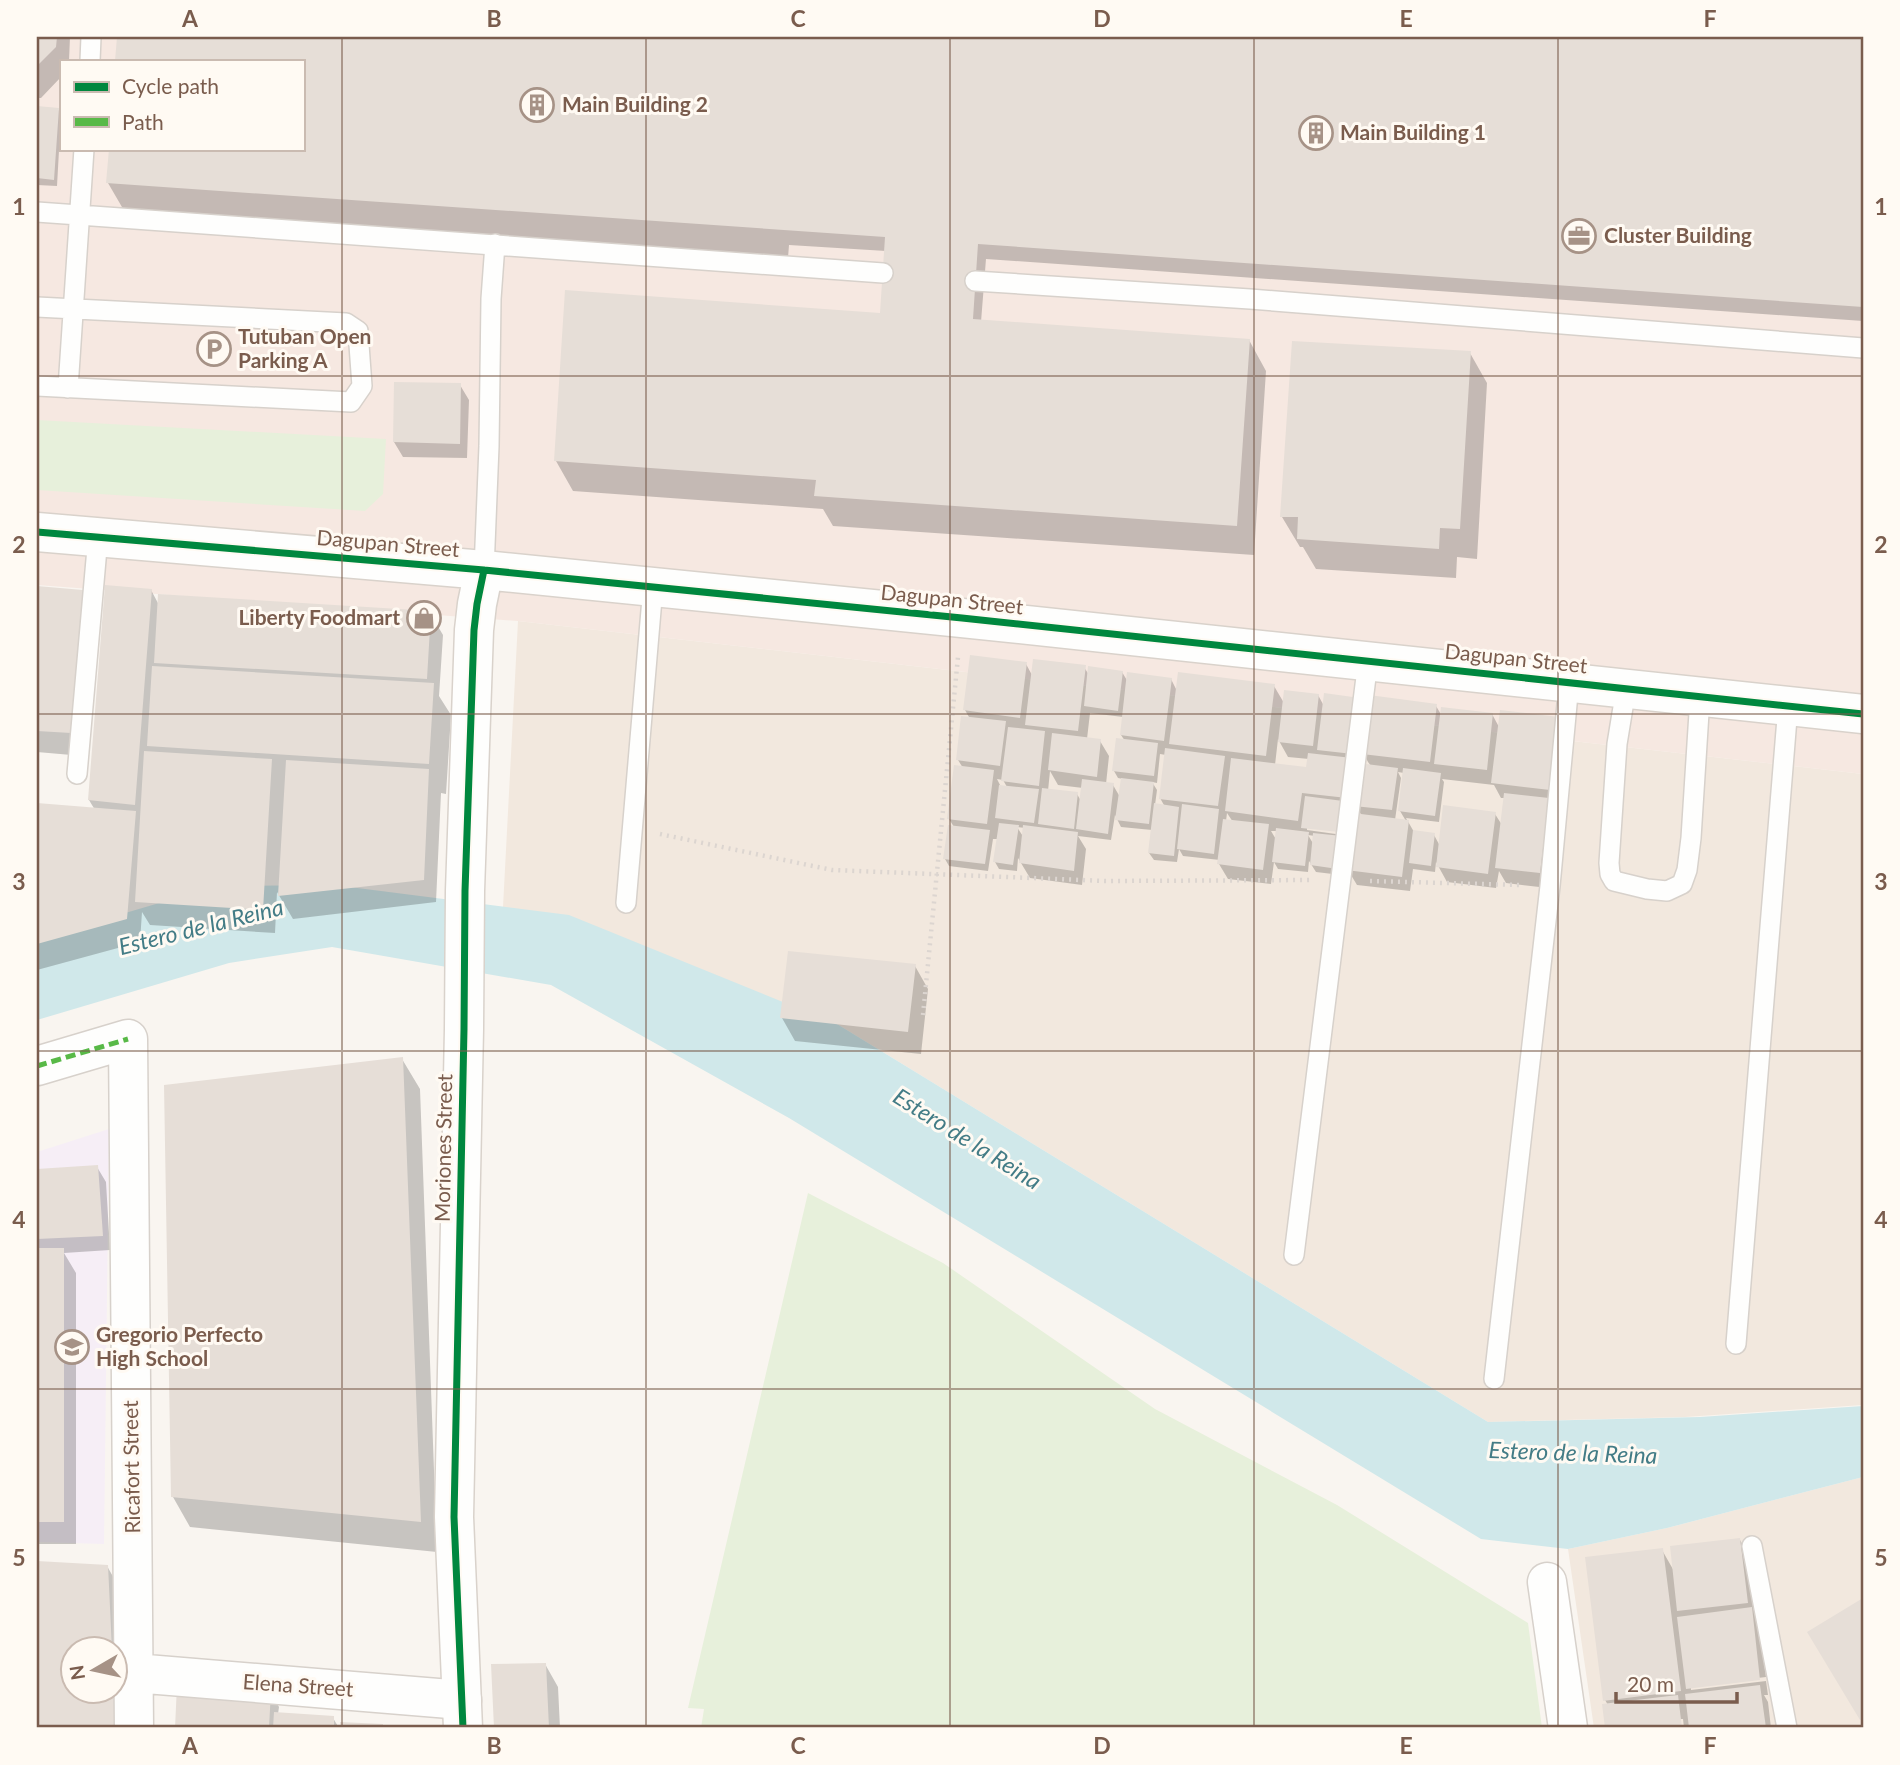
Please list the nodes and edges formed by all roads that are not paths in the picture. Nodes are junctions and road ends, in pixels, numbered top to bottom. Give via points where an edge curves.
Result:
1 (91, 37) edge
2 (90, 60) edge
3 (84, 150) edge
4 (37, 212) edge
5 (79, 215) junction
6 (495, 244) junction
7 (883, 273) dead end
8 (975, 281) dead end
9 (37, 307) edge
10 (73, 309) junction
11 (1863, 348) edge
12 (37, 386) edge
13 (68, 388) junction
14 (37, 532) edge
15 (98, 537) junction
16 (484, 570) junction
17 (653, 587) junction
18 (1368, 661) junction
19 (1569, 682) junction
20 (1626, 689) junction
21 (1700, 697) junction
22 (1788, 706) junction
23 (1863, 714) edge
24 (77, 774) dead end
25 (626, 903) dead end
26 (37, 1066) edge
27 (1294, 1255) dead end
28 (1736, 1344) dead end
29 (1494, 1379) dead end
30 (1752, 1546) dead end
31 (1547, 1582) dead end
32 (134, 1674) junction
33 (462, 1714) edge
34 (134, 1728) edge
35 (1568, 1728) edge
36 (1787, 1728) edge

1 - 2 lane
3 - 5 lane
4 - 5 lane
5 - 6 lane
5 - 10 lane
6 - 7 lane
6 - 16 lane
8 - 11 lane
9 - 10 lane
10 - 13 lane
10 - 13 lane via 345,323 358,331 362,386 351,402
12 - 13 lane
14 - 15 street, Dagupan Street
15 - 16 street, Dagupan Street
15 - 24 lane
16 - 17 street, Dagupan Street
16 - 33 street, Moriones Street via 474,629 465,891 454,1517
17 - 18 street, Dagupan Street
17 - 25 lane
18 - 19 street, Dagupan Street
18 - 27 lane
19 - 20 street, Dagupan Street
19 - 29 lane
20 - 21 street, Dagupan Street
20 - 21 lane via 1617,744 1610,874 1614,881 1647,889 1667,891 1682,884 1687,870
21 - 22 street, Dagupan Street
22 - 23 street, Dagupan Street
22 - 28 lane
26 - 32 street, Ricafort Street via 128,1039
30 - 36 lane
31 - 35 street
32 - 33 street, Elena Street
32 - 34 street, Ricafort Street

